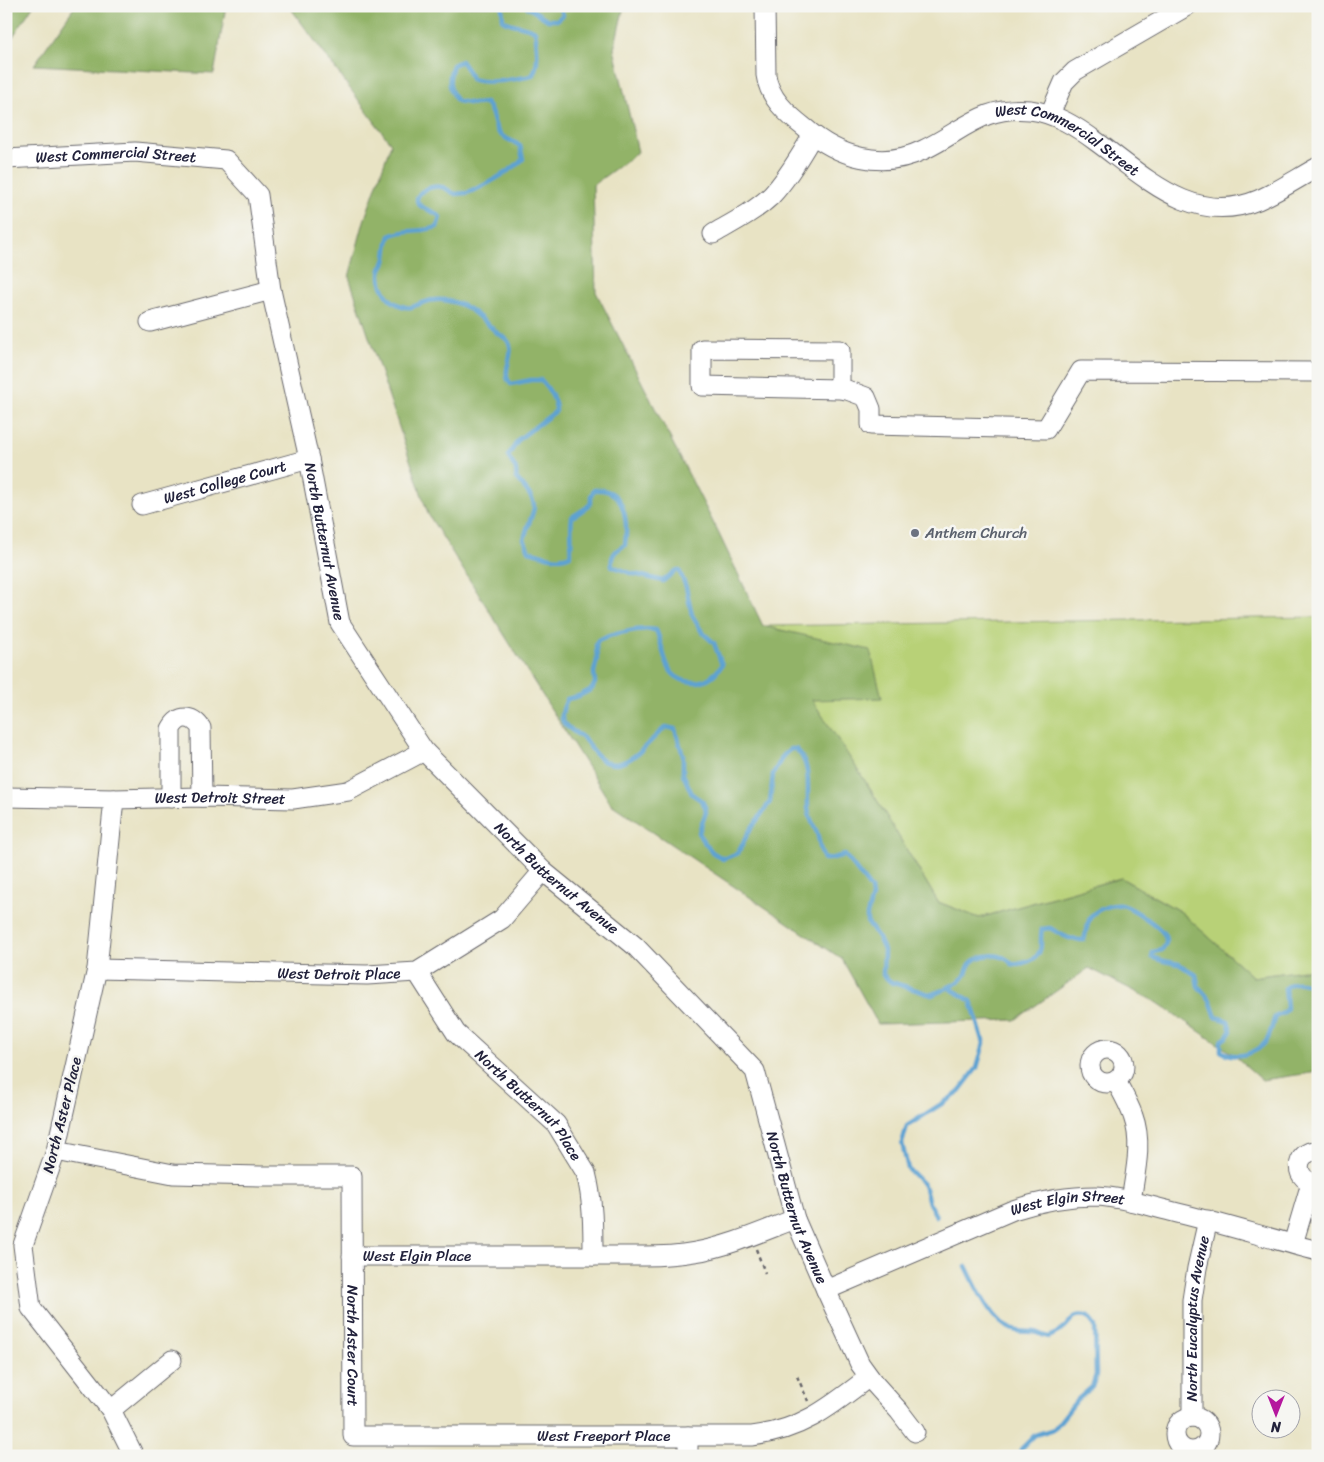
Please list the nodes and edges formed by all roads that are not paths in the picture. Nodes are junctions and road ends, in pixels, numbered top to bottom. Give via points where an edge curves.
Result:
1 (766, 6) edge
2 (1188, 6) edge
3 (1050, 114) junction
4 (813, 135) junction
5 (6, 160) edge
6 (226, 160) joint
7 (1318, 167) edge
8 (713, 234) dead end
9 (271, 290) junction
10 (150, 322) dead end
11 (1318, 372) edge
12 (840, 390) junction
13 (309, 459) junction
14 (142, 505) dead end
15 (424, 751) junction
16 (6, 797) edge
17 (202, 797) junction
18 (172, 798) junction
19 (114, 799) junction
20 (543, 871) junction
21 (97, 969) junction
22 (417, 972) junction
23 (1116, 1081) dead end
24 (56, 1151) junction
25 (1318, 1151) edge
26 (1314, 1183) edge
27 (1131, 1201) junction
28 (796, 1219) junction
29 (1208, 1220) junction
30 (1293, 1244) junction
31 (1318, 1251) edge
32 (352, 1256) junction
33 (592, 1256) junction
34 (826, 1290) junction
35 (172, 1360) dead end
36 (869, 1377) junction
37 (111, 1410) junction
38 (1192, 1417) dead end
39 (915, 1432) dead end
40 (353, 1436) joint
41 (688, 1436) junction
42 (134, 1456) edge
43 (688, 1456) edge

1 - 4 street, West Commercial Street via 767,86 791,117
2 - 3 street via 1075,71 1064,82
3 - 4 street, West Commercial Street via 1030,110 994,112 977,118 924,150 885,161 850,156
3 - 7 street, West Commercial Street via 1080,129 1169,194 1204,207 1257,201
4 - 8 street via 771,196 755,210
5 - 6 street, West Commercial Street via 135,152
6 - 9 street, North Butternut Avenue via 258,195
9 - 10 street
9 - 13 street, North Butternut Avenue
11 - 12 street via 1081,371 1046,429 871,426 871,409 866,397
12 - 12 street via 840,350 702,349 702,386
13 - 14 street, West College Court
13 - 15 street, North Butternut Avenue via 340,623
15 - 17 street, West Detroit Street via 348,791 293,799
15 - 20 street, North Butternut Avenue
16 - 19 street, West Detroit Street
17 - 18 street, West Detroit Street
17 - 18 street via 201,728 196,720 188,718 178,719 171,729
18 - 19 street, West Detroit Street
19 - 21 street, North Aster Place
20 - 22 street, West Detroit Place via 502,919
20 - 28 street, North Butternut Avenue via 635,946 755,1071
21 - 22 street, West Detroit Place via 368,975
21 - 24 street, North Aster Place
22 - 33 street, North Butternut Place via 456,1033 556,1124 586,1173 592,1206
23 - 27 street via 1134,1117 1137,1134 1138,1156
24 - 32 street, West Elgin Place via 173,1174 352,1176
24 - 37 street, North Aster Place via 23,1245 31,1308
25 - 26 street via 1304,1155 1299,1164 1304,1179
26 - 30 street
27 - 29 street, West Elgin Street
27 - 34 street, West Elgin Street via 1098,1196 1041,1201
28 - 33 street, West Elgin Place via 725,1245 695,1252
28 - 34 street, North Butternut Avenue
29 - 30 street, West Elgin Street
29 - 38 street, North Eucalyptus Avenue via 1192,1300
30 - 31 street, West Elgin Street
32 - 33 street, West Elgin Place
32 - 40 street, North Aster Court
34 - 36 street, North Butternut Avenue
35 - 37 street
36 - 39 street, North Butternut Avenue
36 - 41 street, West Freeport Place via 816,1416 787,1429 741,1437
37 - 42 street, North Aster Place
40 - 41 street, West Freeport Place
41 - 43 street

